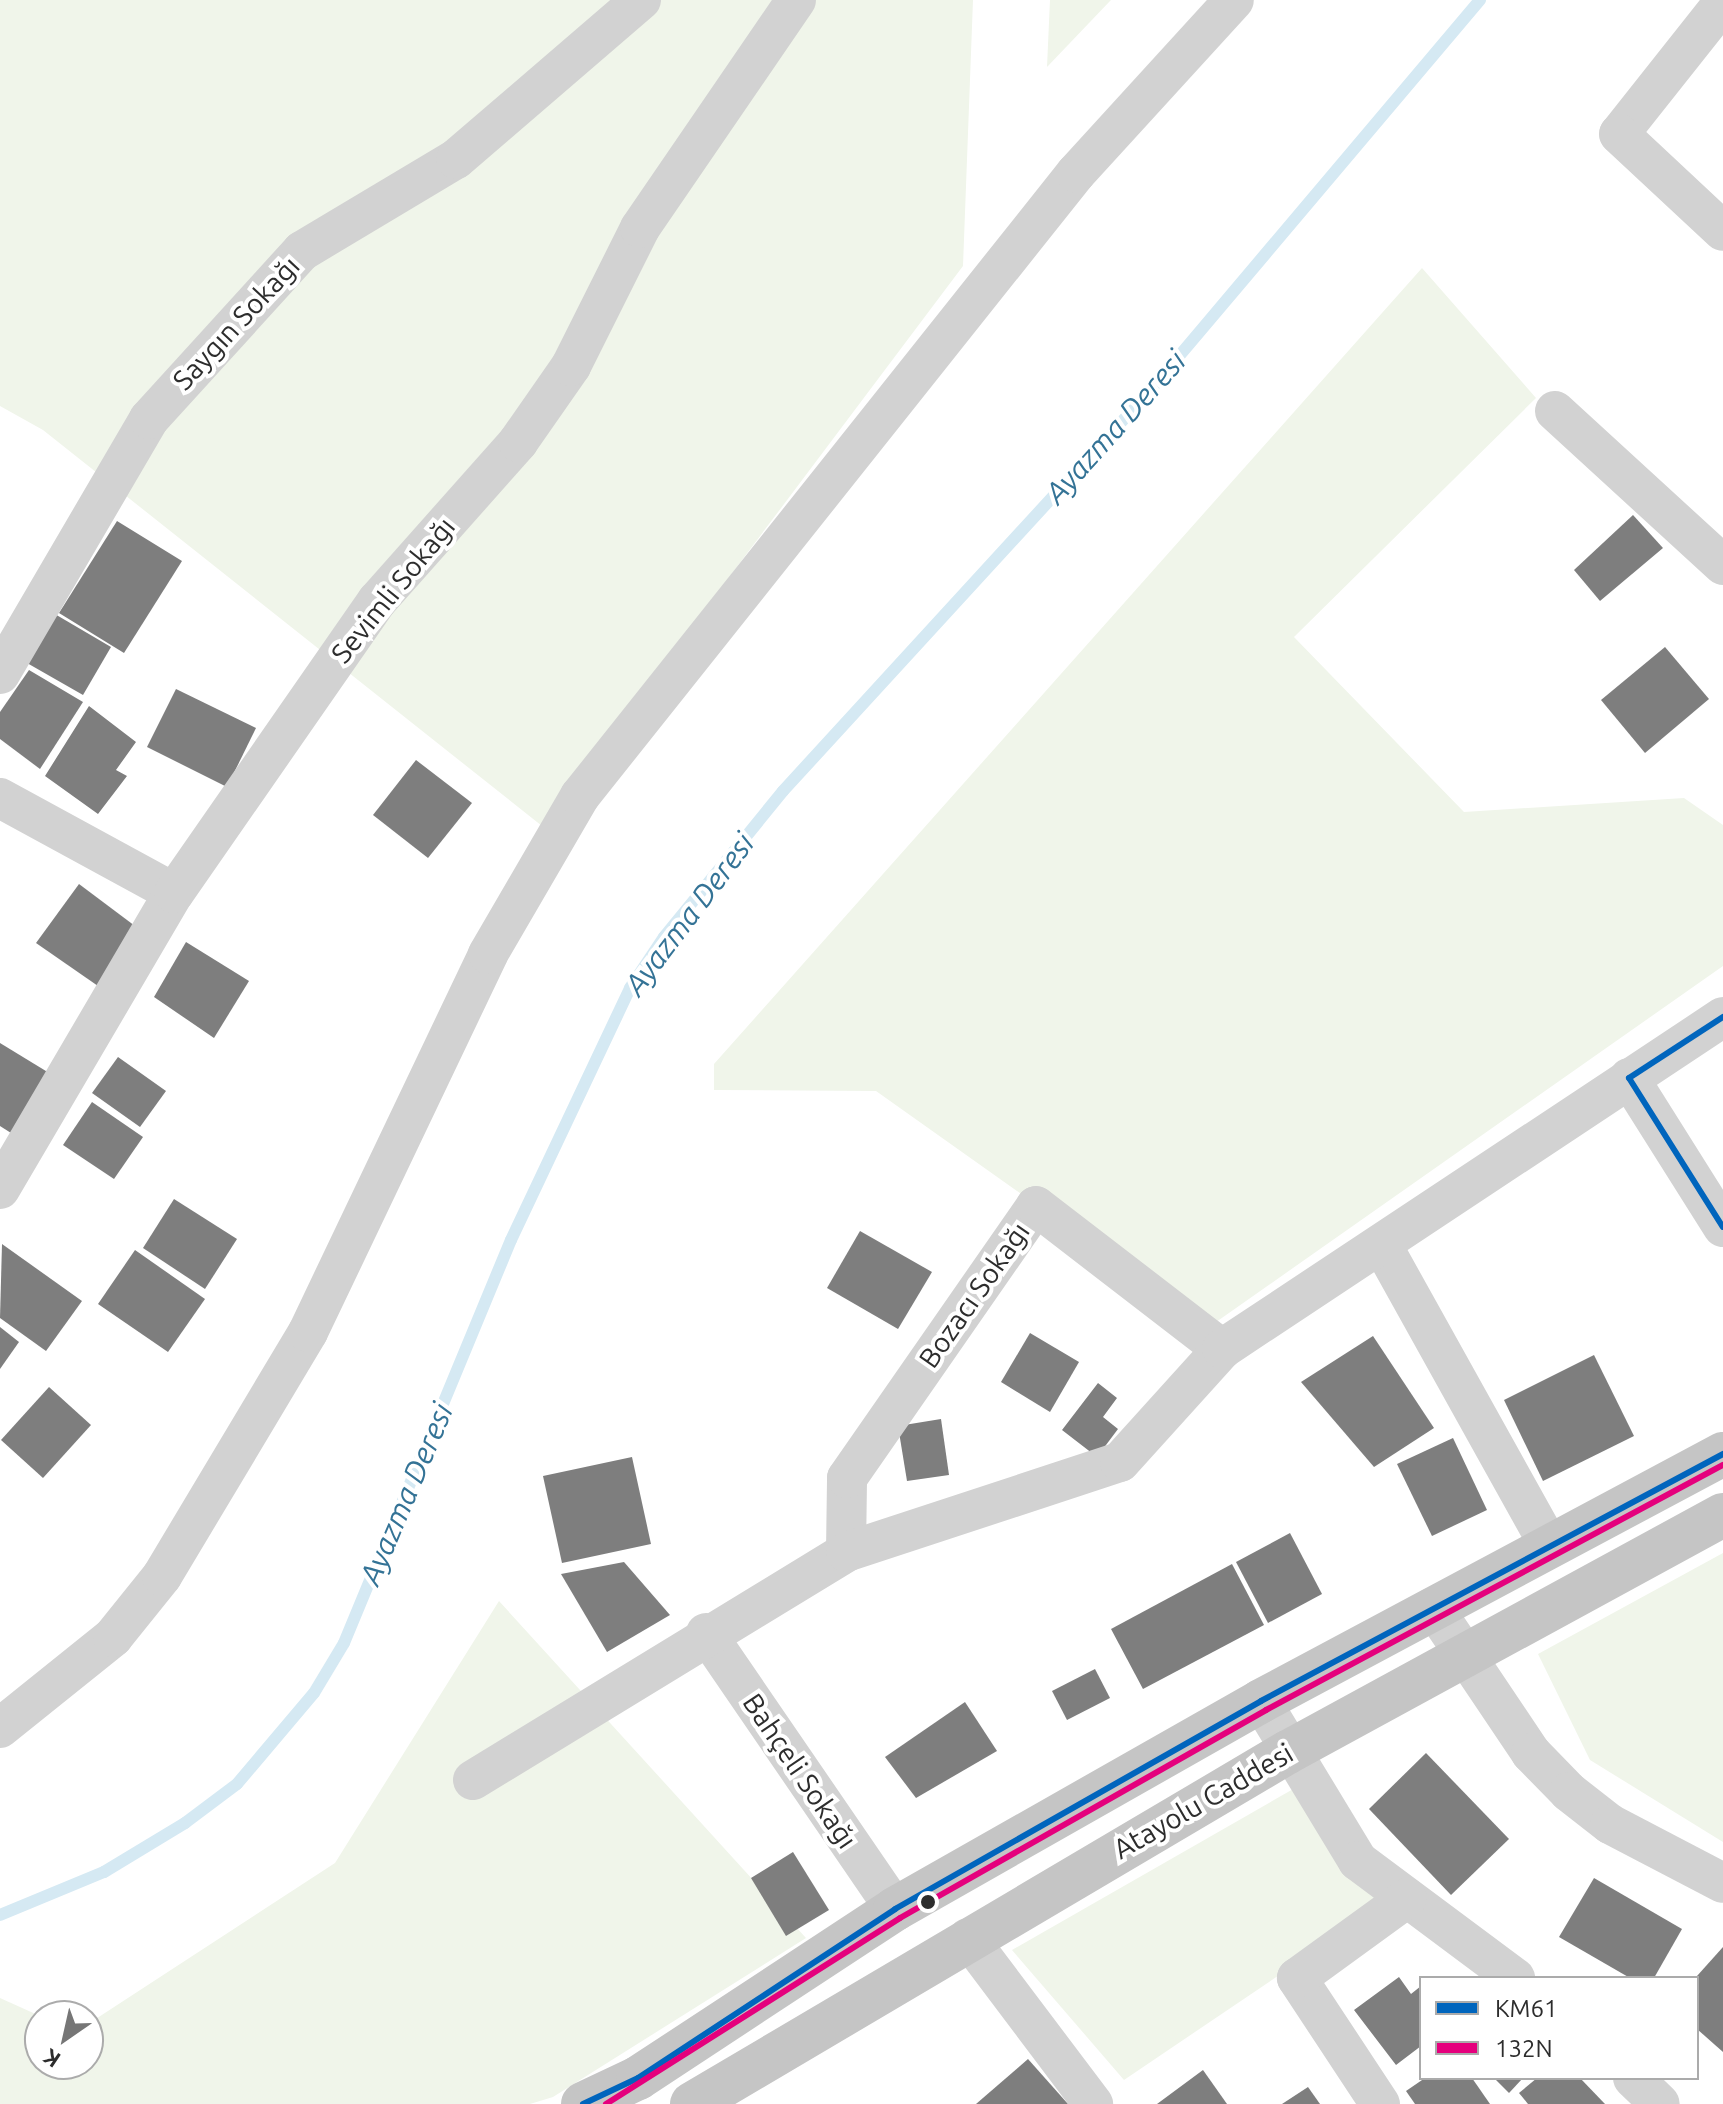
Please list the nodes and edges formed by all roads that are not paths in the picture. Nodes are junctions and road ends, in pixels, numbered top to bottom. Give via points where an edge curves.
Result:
1 (641, 0) edge
2 (796, 0) edge
3 (1234, 0) edge
4 (1723, 3) edge
5 (1723, 231) edge
6 (1555, 411) dead end
7 (1723, 565) edge
8 (0, 674) edge
9 (0, 798) edge
10 (174, 893) junction
11 (1723, 1017) edge
12 (1629, 1078) junction
13 (0, 1189) edge
14 (1723, 1227) edge
15 (1383, 1247) junction
16 (1222, 1349) junction
17 (1723, 1454) edge
18 (1723, 1515) edge
19 (1548, 1544) junction
20 (846, 1552) junction
21 (1433, 1607) junction
22 (706, 1633) junction
23 (1461, 1656) junction
24 (1261, 1701) junction
25 (0, 1728) edge
26 (1288, 1752) junction
27 (473, 1780) dead end
28 (1723, 1883) edge
29 (1407, 1898) junction
30 (895, 1909) junction
31 (968, 1938) junction
32 (1512, 1976) edge
33 (1635, 2080) edge
34 (583, 2104) edge
35 (692, 2104) edge
36 (1093, 2104) edge
37 (1380, 2104) edge
38 (1660, 2104) edge

1 - 8 street, Saygın Sokağı via 456,159 302,251 149,419
2 - 10 street, Sevimli Sokağı via 640,228 562,379 518,442 377,601
3 - 25 street via 1076,173 580,796 488,954 308,1332 162,1576 113,1637
4 - 5 street via 1619,134
6 - 7 street
9 - 10 street
10 - 13 street, Sevimli Sokağı
11 - 12 street
12 - 14 street
12 - 15 street
15 - 16 street
15 - 19 street
16 - 20 street via 1120,1462
16 - 20 street, Bozacı Sokağı via 1036,1206 847,1478
17 - 19 main road, Atayolu Caddesi
18 - 23 main road, Atayolu Caddesi
19 - 21 main road, Atayolu Caddesi
20 - 22 street
21 - 23 street
21 - 24 main road, Atayolu Caddesi
22 - 27 street
22 - 30 street, Bahçeli Sokağı
23 - 26 main road, Atayolu Caddesi
23 - 28 street via 1569,1792 1637,1839
24 - 26 street
24 - 30 main road, Atayolu Caddesi
26 - 29 street via 1358,1861
26 - 31 main road, Atayolu Caddesi
29 - 32 street
29 - 37 street via 1297,1978
30 - 34 main road, Atayolu Caddesi via 638,2078
31 - 35 main road, Atayolu Caddesi
31 - 36 street
33 - 38 street

